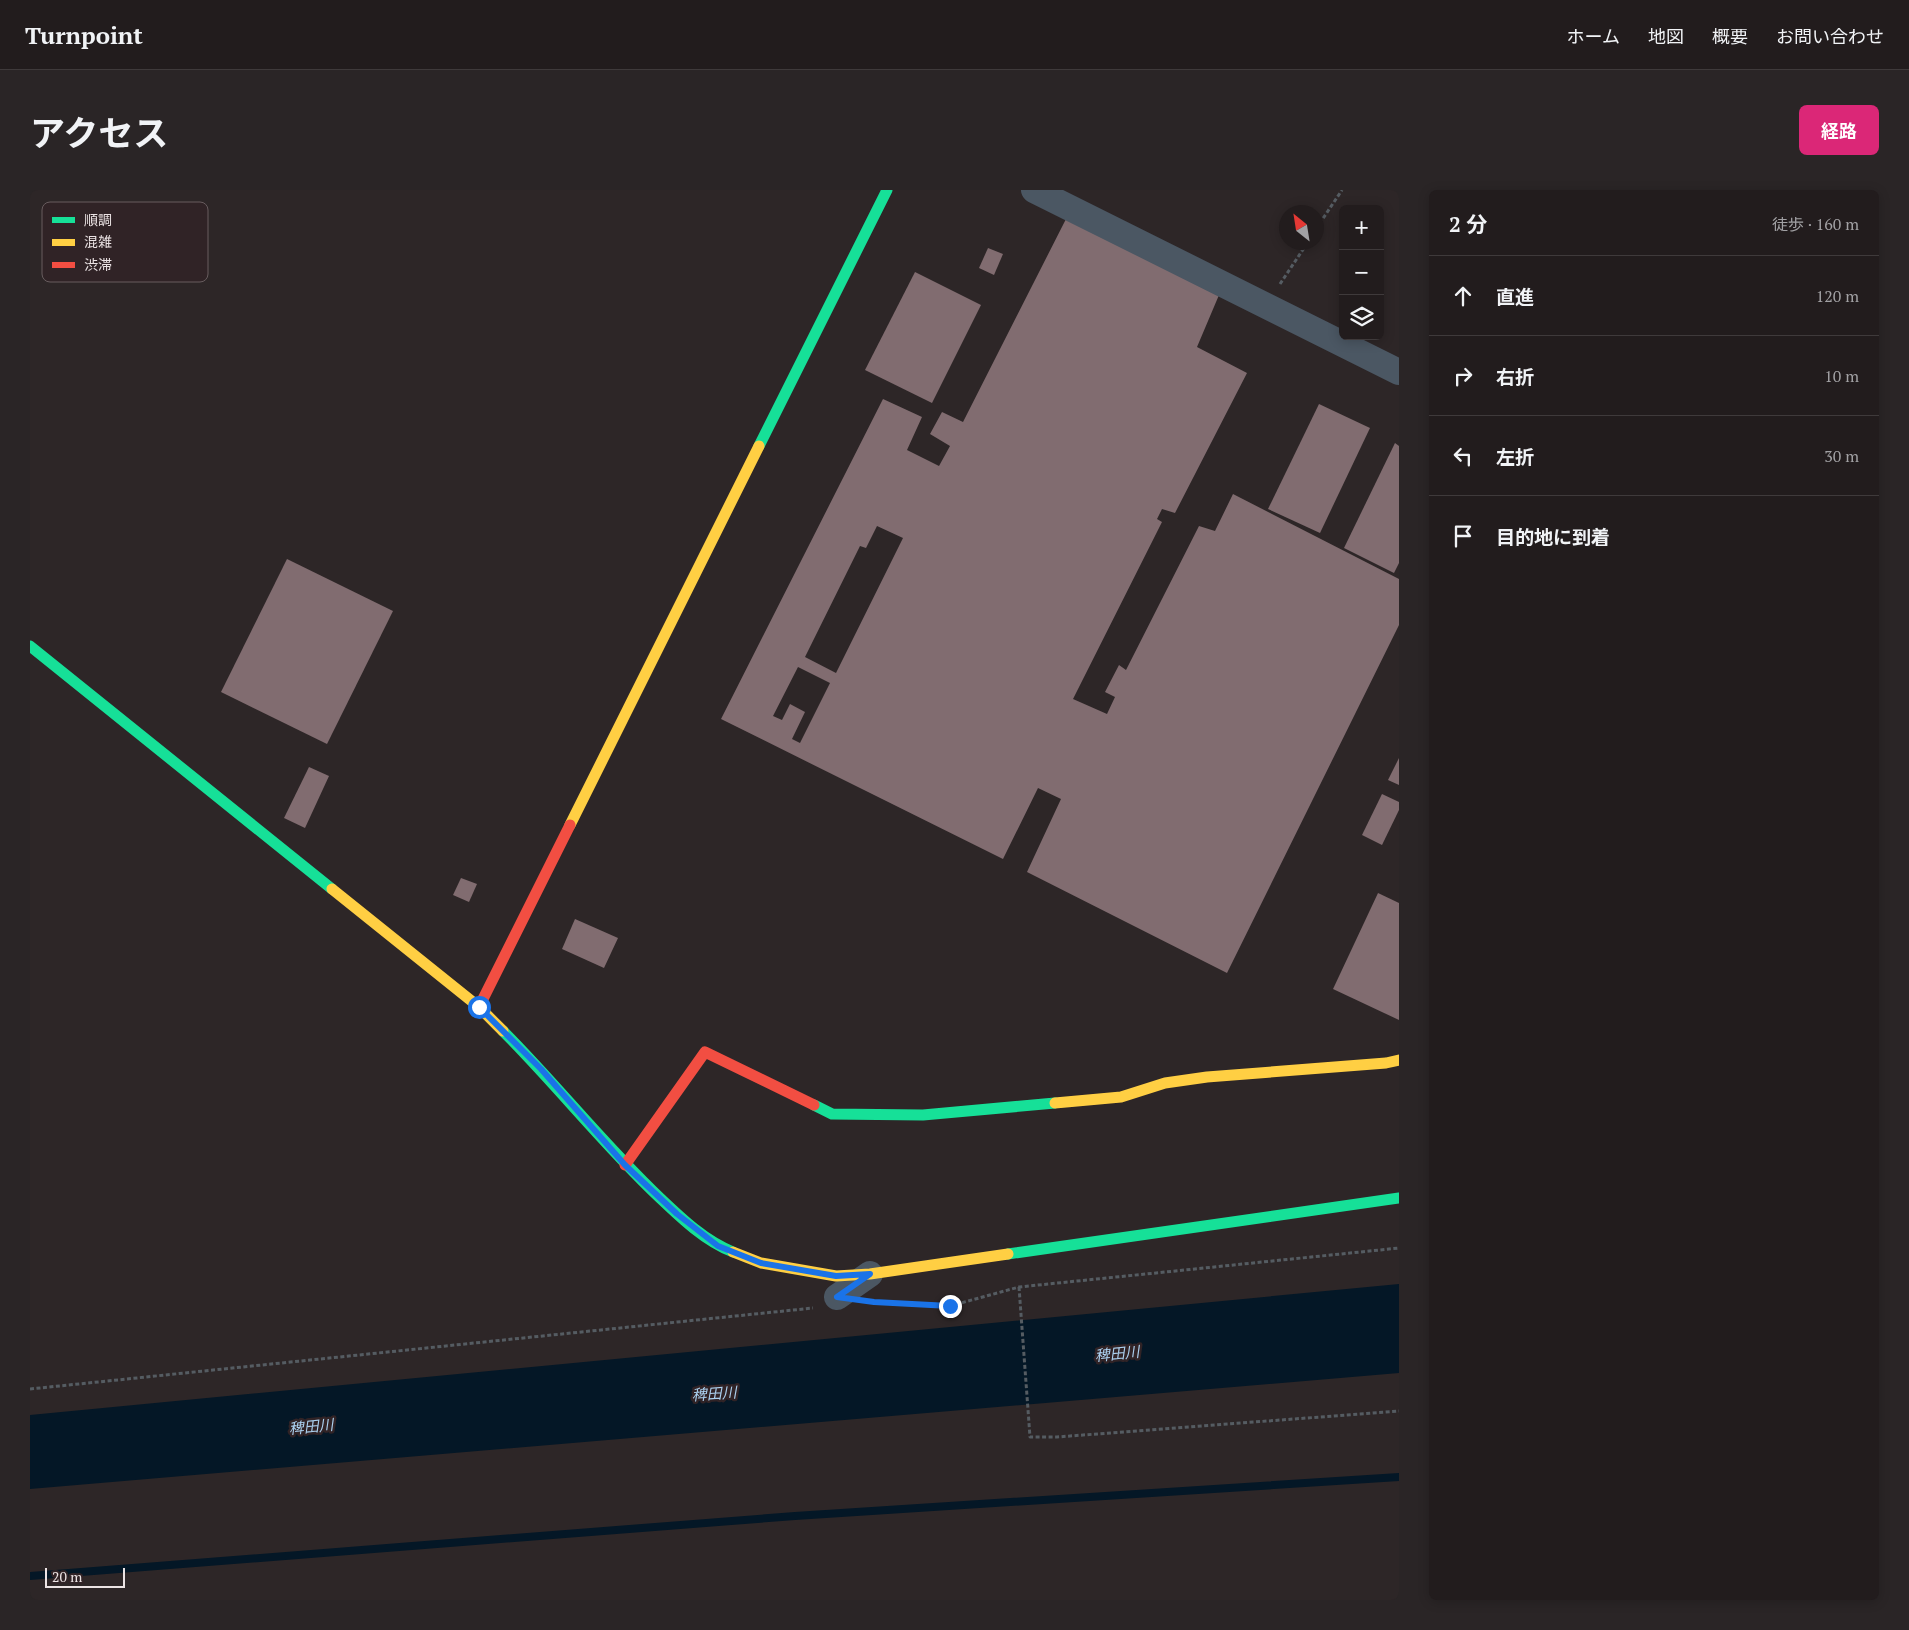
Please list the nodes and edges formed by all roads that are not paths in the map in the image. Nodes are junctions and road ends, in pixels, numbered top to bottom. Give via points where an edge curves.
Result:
1 (886, 190) edge
2 (1034, 190) edge
3 (1399, 372) edge
4 (30, 646) edge
5 (479, 1007) junction
6 (1399, 1060) edge
7 (625, 1165) junction
8 (1399, 1198) edge
9 (870, 1274) junction
10 (837, 1297) road end

1 - 5 street
2 - 3 street
4 - 5 street
5 - 7 street via 541,1069
6 - 7 street via 1207,1077 1165,1083 1121,1097 923,1115 832,1114 705,1052
7 - 9 street via 677,1214 718,1246 761,1263 836,1276
8 - 9 street
9 - 10 street

